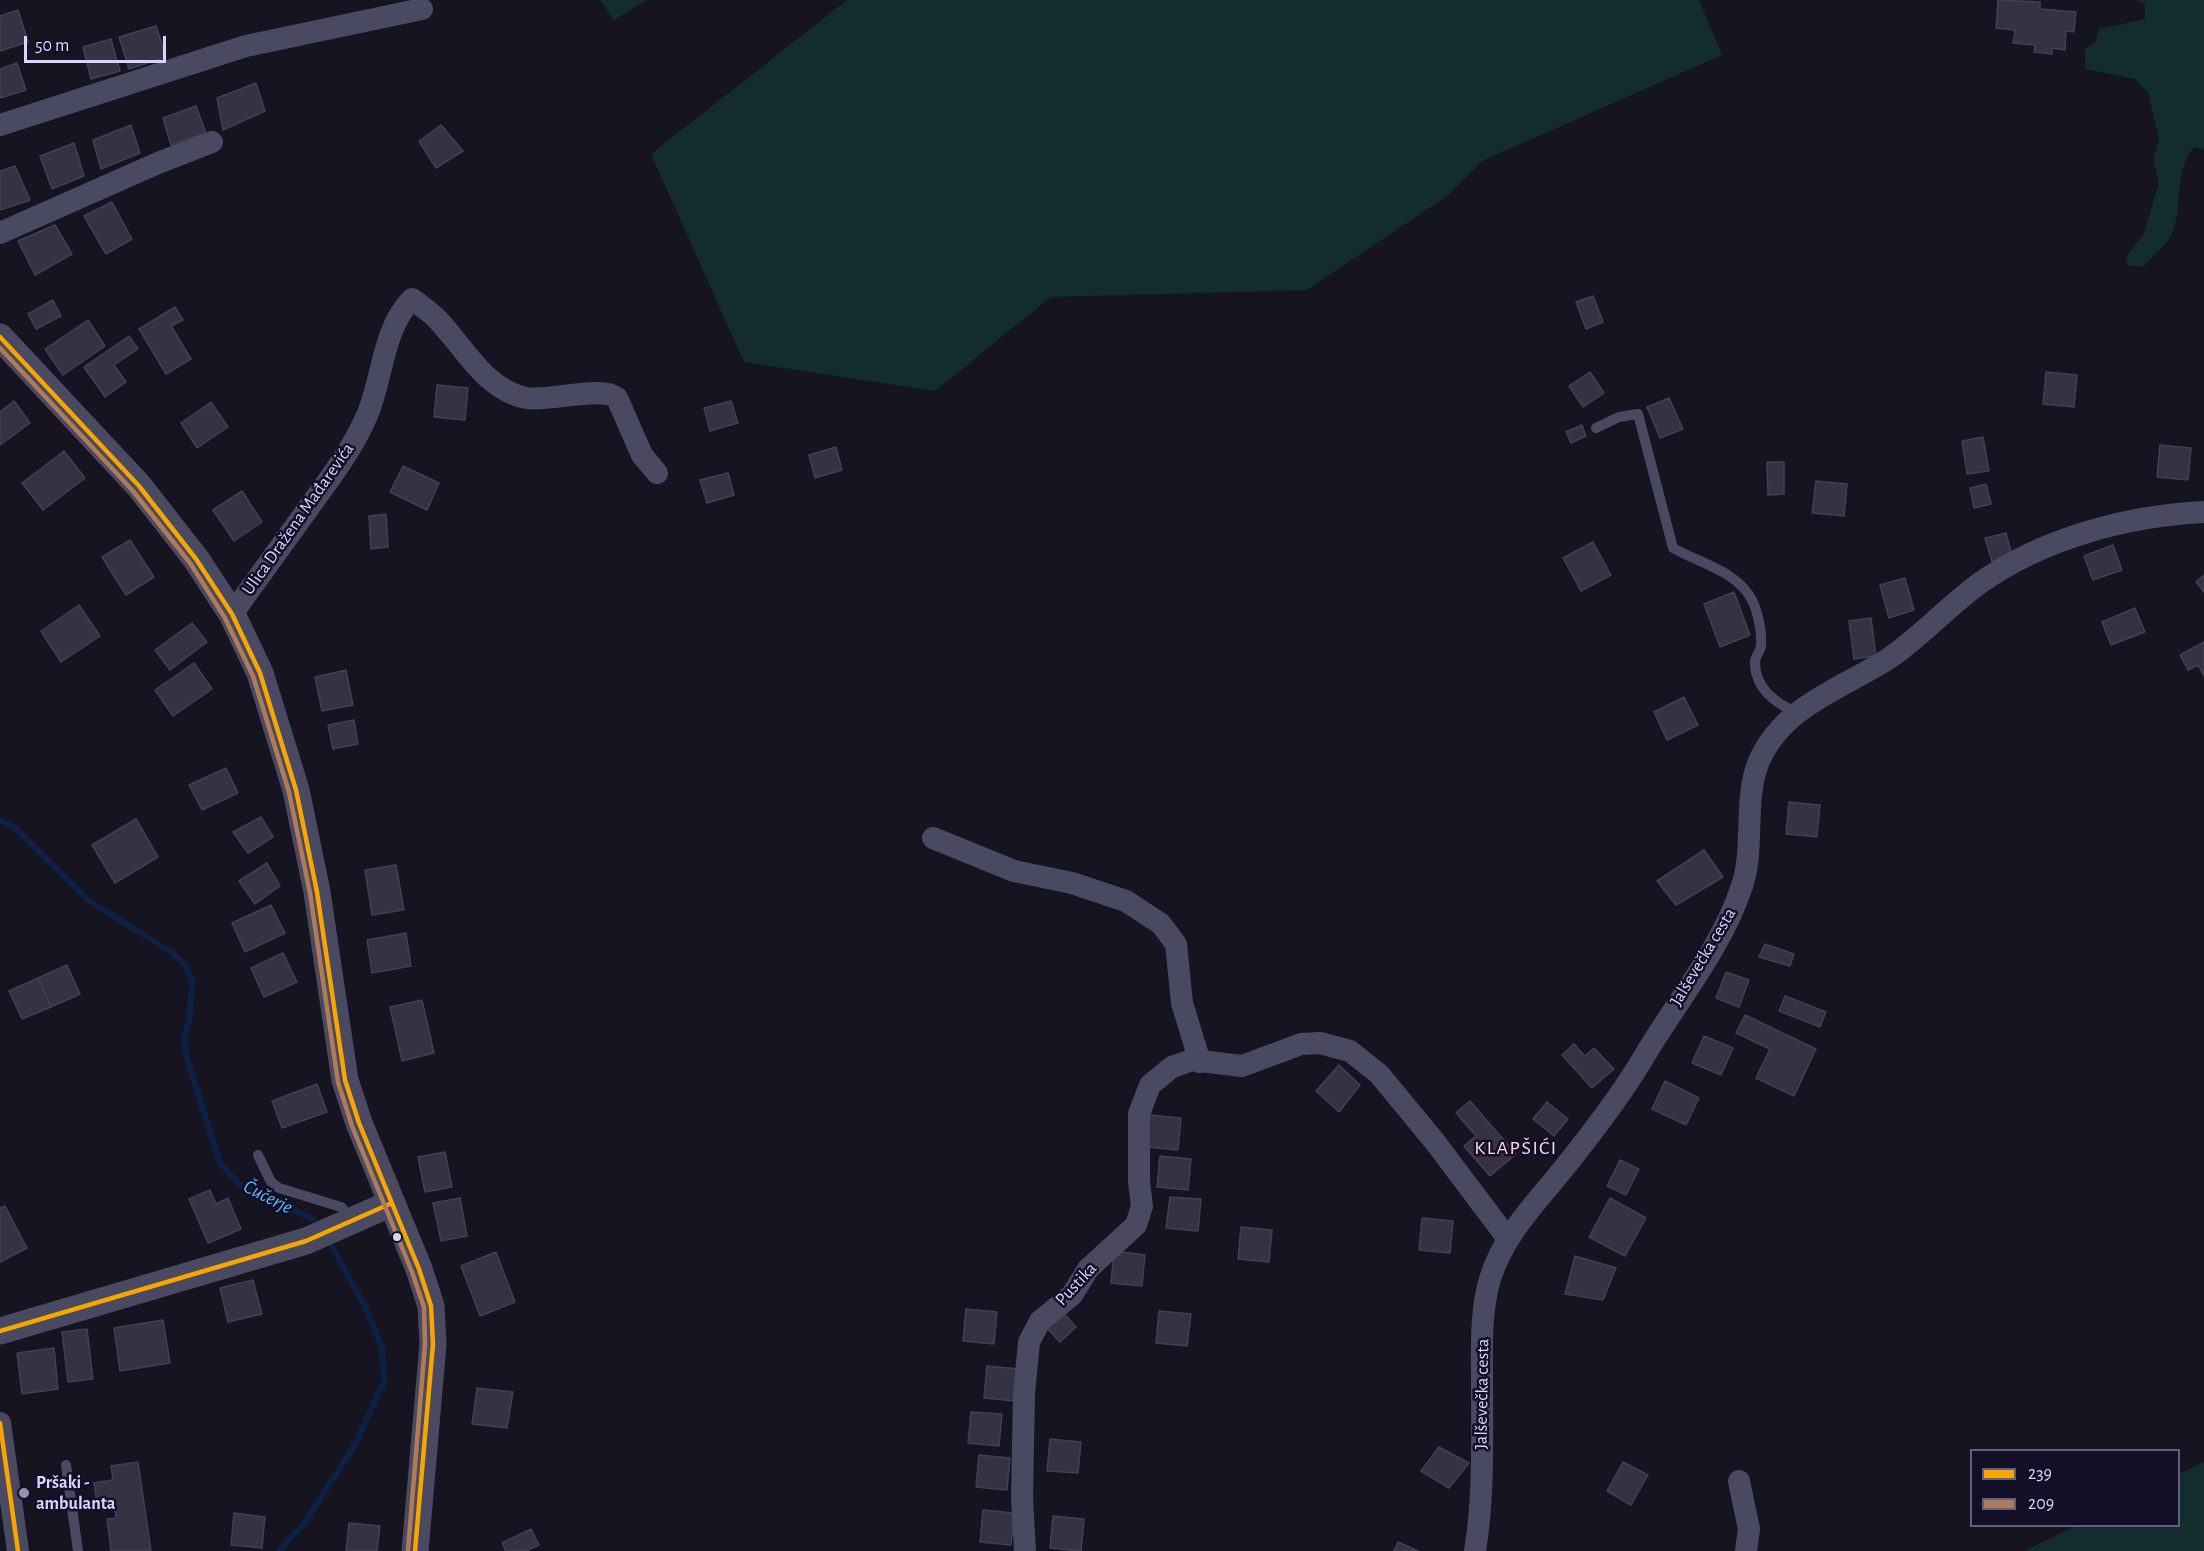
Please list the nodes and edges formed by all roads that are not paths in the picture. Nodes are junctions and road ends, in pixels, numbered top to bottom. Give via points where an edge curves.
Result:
1 (422, 9) dead end
2 (0, 125) edge
3 (212, 142) dead end
4 (0, 233) edge
5 (0, 337) edge
6 (1596, 428) dead end
7 (657, 473) dead end
8 (2204, 512) edge
9 (232, 614) junction
10 (1795, 712) junction
11 (933, 837) dead end
12 (1200, 1062) junction
13 (258, 1155) dead end
14 (392, 1203) junction
15 (346, 1223) junction
16 (1508, 1239) junction
17 (0, 1331) edge
18 (0, 1423) edge
19 (66, 1465) dead end
20 (1739, 1481) dead end
21 (18, 1551) edge
22 (78, 1551) edge
23 (415, 1551) edge
24 (1025, 1551) edge
25 (1475, 1551) edge
26 (1746, 1551) edge

1 - 2 street via 246,46
3 - 4 street
5 - 9 street via 139,486 196,559
6 - 10 lane via 1619,417 1638,414 1673,548 1730,576 1751,599 1761,646 1755,661 1762,689
7 - 9 street, Ulica Dražena Mađarevića via 642,455 614,395 534,399 509,392 493,382 434,316 412,299 393,328 368,413 354,439
8 - 10 street, Jalševečka cesta via 2109,526 2030,552 1980,584 1890,657
9 - 14 street via 260,673 296,790 317,892 345,1080
10 - 16 street, Jalševečka cesta via 1778,730 1759,762 1751,794 1744,882 1730,916 1616,1103
11 - 12 street via 1004,867 1126,901 1161,924 1176,944 1182,1003
12 - 16 street, Pustika via 1242,1066 1301,1044 1320,1043 1350,1051 1379,1074
12 - 24 street, Pustika via 1172,1067 1158,1076 1145,1095 1139,1114 1138,1182 1142,1206 1136,1225 1088,1269 1071,1295 1033,1330 1024,1394
13 - 15 lane via 271,1182 341,1207
14 - 15 street
14 - 23 street via 428,1297 434,1344
15 - 17 street via 313,1238
16 - 25 street, Jalševečka cesta via 1490,1279 1484,1311 1482,1457
18 - 21 street
19 - 22 lane
20 - 26 street via 1749,1529

